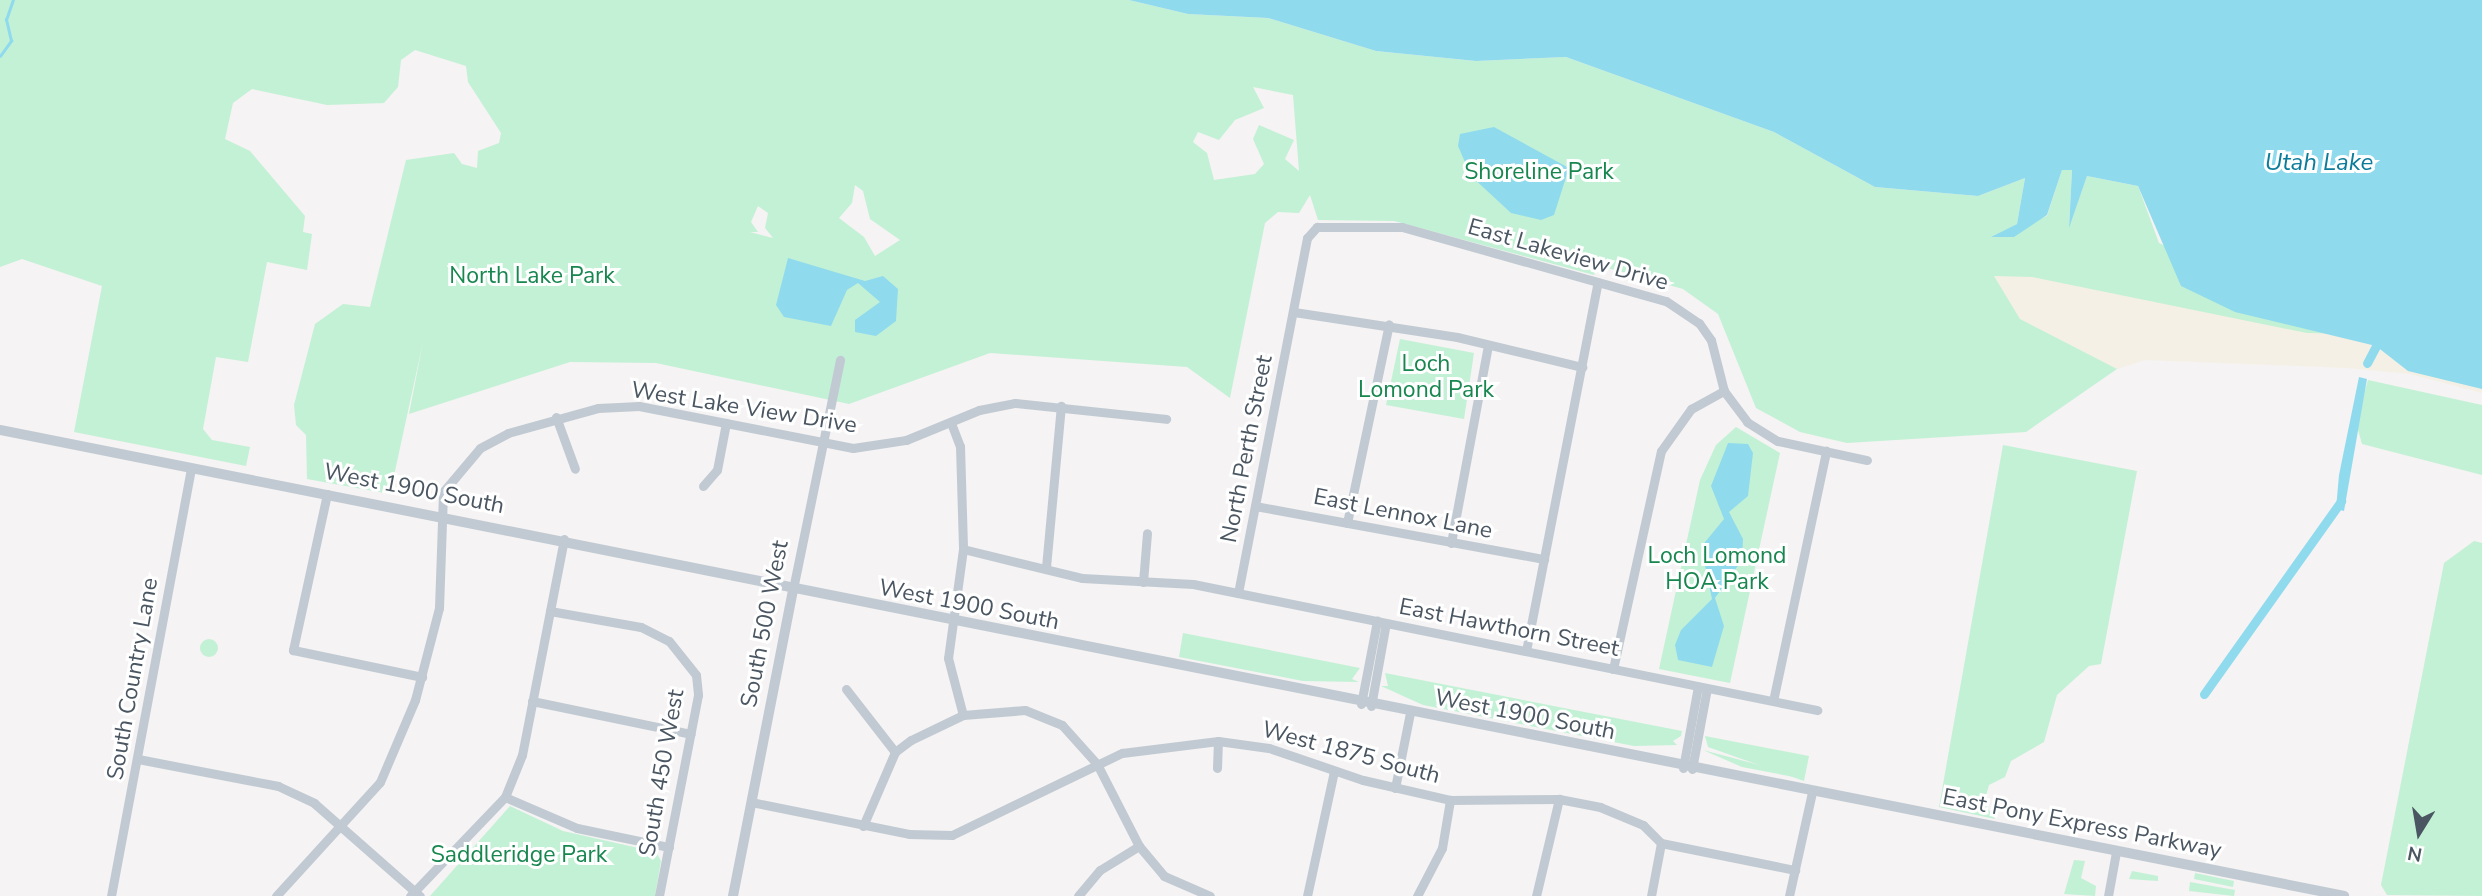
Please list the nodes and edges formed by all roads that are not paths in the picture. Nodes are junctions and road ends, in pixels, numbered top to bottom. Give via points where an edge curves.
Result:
1 (1310, 231) joint
2 (1598, 282) junction
3 (1294, 312) junction
4 (1389, 324) junction
5 (1488, 346) junction
6 (839, 360) dead end
7 (1582, 367) junction
8 (1724, 391) junction
9 (1061, 406) junction
10 (556, 417) junction
11 (1166, 419) dead end
12 (951, 422) junction
13 (726, 423) junction
14 (0, 430) edge
15 (823, 442) junction
16 (1826, 451) junction
17 (1867, 460) dead end
18 (191, 469) junction
19 (575, 469) dead end
20 (703, 486) dead end
21 (327, 495) junction
22 (1255, 506) junction
23 (438, 515) junction
24 (1347, 523) junction
25 (1147, 533) dead end
26 (564, 539) junction
27 (1451, 543) junction
28 (963, 549) junction
29 (1544, 559) junction
30 (1046, 568) junction
31 (1143, 582) junction
32 (793, 589) junction
33 (1238, 593) junction
34 (550, 611) junction
35 (1382, 622) junction
36 (953, 624) junction
37 (1526, 651) junction
38 (1613, 669) junction
39 (422, 677) junction
40 (1702, 687) junction
41 (846, 689) dead end
42 (532, 701) junction
43 (1773, 701) junction
44 (1366, 705) junction
45 (1817, 710) dead end
46 (1410, 713) junction
47 (963, 715) junction
48 (691, 734) junction
49 (1218, 741) junction
50 (895, 752) junction
51 (138, 759) junction
52 (1097, 764) junction
53 (1217, 768) dead end
54 (1688, 769) junction
55 (1334, 771) junction
56 (1395, 788) junction
57 (1812, 792) junction
58 (505, 797) junction
59 (1559, 799) junction
60 (1450, 800) junction
61 (751, 802) junction
62 (863, 825) junction
63 (341, 827) junction
64 (1661, 844) junction
65 (669, 846) junction
66 (1139, 846) junction
67 (2116, 852) junction
68 (1795, 870) junction
69 (2302, 892) edge
70 (415, 894) edge
71 (111, 896) edge
72 (276, 896) edge
73 (659, 896) edge
74 (733, 896) edge
75 (1078, 896) edge
76 (1210, 896) edge
77 (1307, 896) edge
78 (1417, 896) edge
79 (1536, 896) edge
80 (1651, 896) edge
81 (1789, 896) edge
82 (2108, 896) edge
83 (2344, 896) edge

1 - 2 street, East Lakeview Drive via 1392,225
1 - 3 street, North Perth Street
2 - 7 street
2 - 8 street, East Lakeview Drive via 1666,301 1699,323 1718,357
3 - 4 street
3 - 22 street, North Perth Street
4 - 5 street
4 - 24 street
5 - 7 street
5 - 27 street
6 - 15 street, South 500 West
7 - 29 street
8 - 16 street via 1763,434
8 - 38 street via 1691,409 1661,451
9 - 11 street, West Lake View Drive
9 - 12 street, West Lake View Drive via 997,405
9 - 30 street
10 - 13 street, West Lake View Drive via 639,406
10 - 19 street
10 - 23 street, West Lake View Drive via 473,454 443,492
12 - 15 street, West Lake View Drive via 906,440 853,448
12 - 28 street via 960,446
13 - 15 street, West Lake View Drive
13 - 20 street via 717,470
14 - 18 street, West 1900 South
15 - 32 street, South 500 West
16 - 17 street
16 - 43 street
18 - 21 street, West 1900 South
18 - 51 street, South Country Lane
21 - 23 street, West 1900 South
21 - 39 street via 293,650
22 - 24 street, East Lennox Lane
22 - 33 street, North Perth Street
23 - 26 street, West 1900 South
23 - 39 street via 441,597
24 - 27 street, East Lennox Lane
25 - 31 street
26 - 32 street, West 1900 South
26 - 34 street
27 - 29 street, East Lennox Lane
28 - 30 street, East Hawthorn Street
28 - 36 street
29 - 37 street
30 - 31 street, East Hawthorn Street via 1082,578
31 - 33 street, East Hawthorn Street via 1193,584
32 - 36 street, West 1900 South
32 - 61 street, South 500 West
33 - 35 street, East Hawthorn Street
34 - 42 street
34 - 48 street, South 450 West via 641,627 688,658 698,695
35 - 37 street, East Hawthorn Street
35 - 44 street
36 - 44 street, West 1900 South
36 - 47 street via 949,674
37 - 38 street, East Hawthorn Street
38 - 40 street, East Hawthorn Street
39 - 63 street via 380,782
40 - 43 street, East Hawthorn Street
40 - 54 street
41 - 50 street
42 - 48 street
42 - 58 street
43 - 45 street, East Hawthorn Street
44 - 46 street, West 1900 South
46 - 54 street, West 1900 South
46 - 56 street
47 - 50 street
47 - 52 street via 1025,710 1073,737
48 - 65 street, South 450 West
49 - 52 street, West 1875 South via 1151,747
49 - 53 street
49 - 55 street, West 1875 South via 1269,748
50 - 62 street
51 - 63 street via 278,786 314,803
51 - 71 street, South Country Lane
52 - 62 street, West 1875 South via 952,835
52 - 66 street
54 - 57 street, West 1900 South
55 - 56 street, West 1875 South
55 - 77 street
56 - 60 street, West 1875 South
57 - 67 street, East Pony Express Parkway
57 - 68 street
58 - 65 street via 577,828
58 - 70 street
59 - 60 street, West 1875 South
59 - 64 street, West 1875 South via 1619,812
59 - 79 street
60 - 78 street via 1442,848
61 - 62 street, West 1875 South
61 - 74 street, South 500 West
63 - 70 street
63 - 72 street
64 - 68 street, West 1875 South
64 - 80 street
65 - 73 street, South 450 West
66 - 75 street via 1100,870
66 - 76 street via 1164,876
67 - 69 street, East Pony Express Parkway
67 - 82 street
68 - 81 street
69 - 83 street, East Pony Express Parkway

